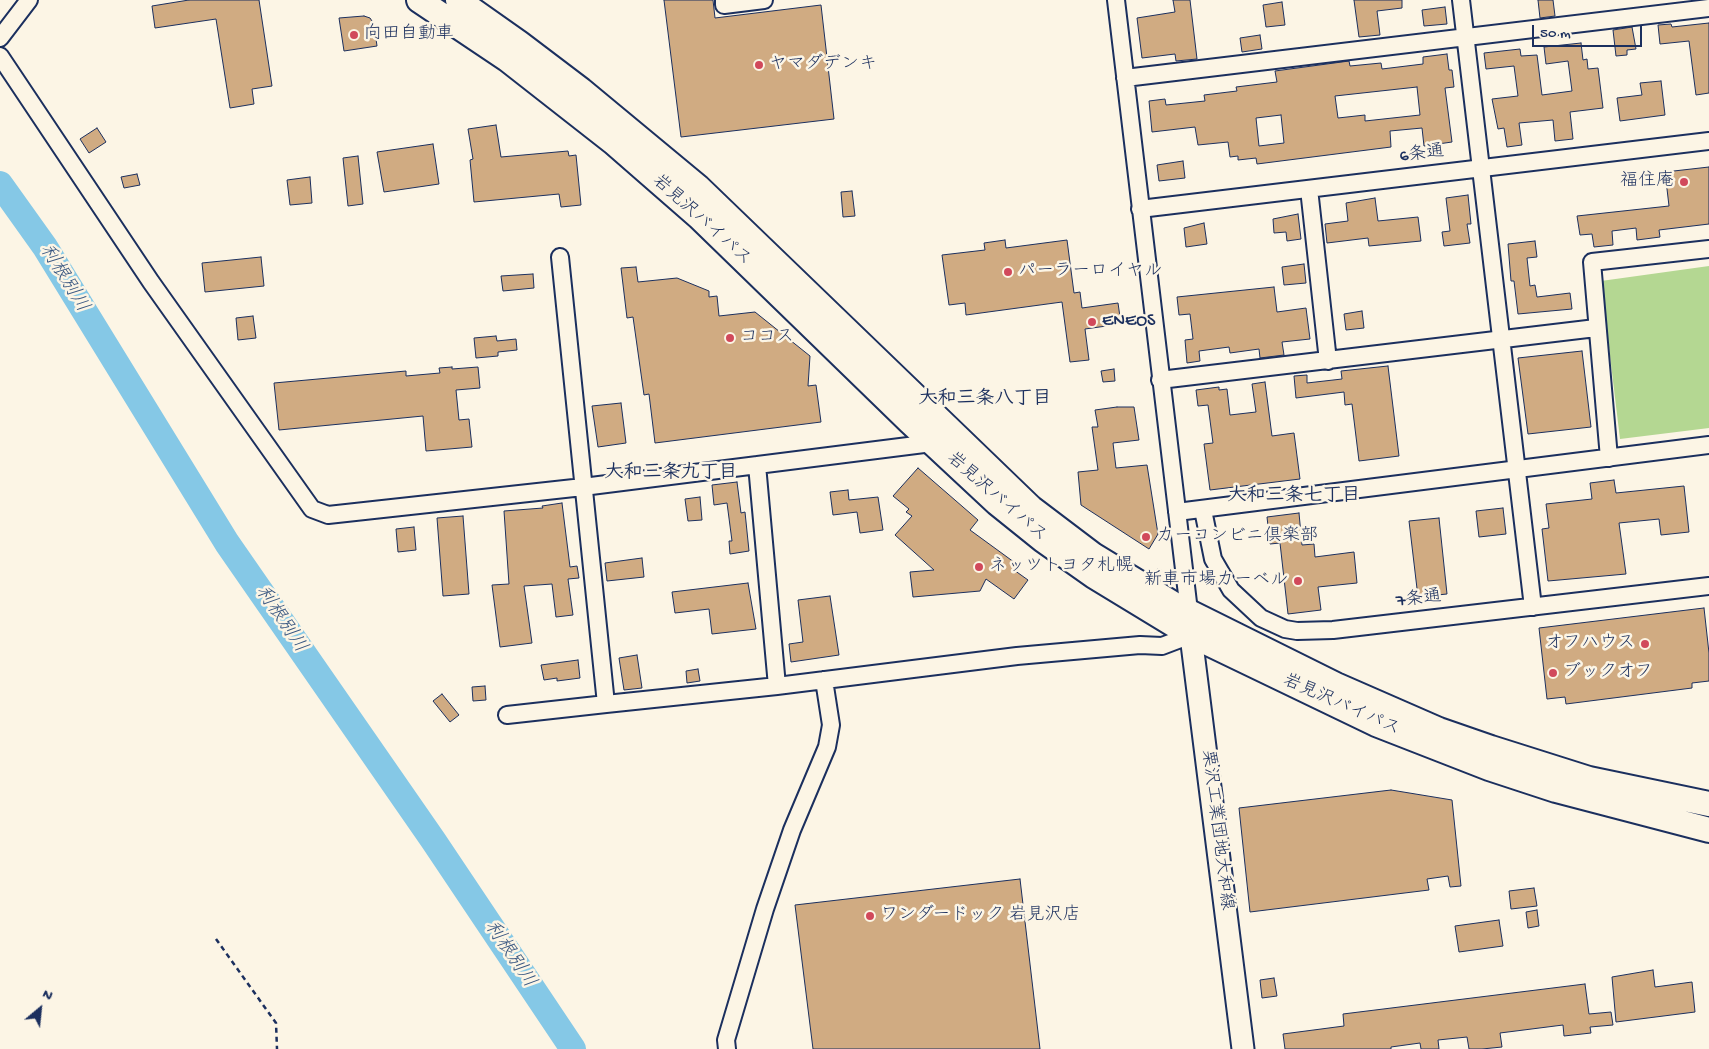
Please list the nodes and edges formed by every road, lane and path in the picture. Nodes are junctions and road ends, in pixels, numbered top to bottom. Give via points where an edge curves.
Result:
1 (29, 0) edge
2 (418, 0) edge
3 (458, 0) edge
4 (724, 0) edge
5 (764, 0) edge
6 (1116, 0) edge
7 (1461, 0) edge
8 (1709, 8) edge
9 (0, 38) edge
10 (1466, 38) junction
11 (0, 56) edge
12 (1125, 78) junction
13 (1709, 141) edge
14 (1482, 168) junction
15 (1309, 189) junction
16 (1140, 209) junction
17 (1709, 249) edge
18 (560, 256) dead end
19 (1596, 328) junction
20 (1501, 340) junction
21 (1328, 360) junction
22 (1160, 380) junction
23 (932, 443) junction
24 (1709, 445) edge
25 (1610, 458) junction
26 (756, 465) junction
27 (1517, 469) junction
28 (583, 486) junction
29 (1203, 510) junction
30 (1177, 512) junction
31 (1709, 586) edge
32 (1533, 607) junction
33 (1189, 612) junction
34 (1190, 635) junction
35 (824, 680) junction
36 (778, 686) junction
37 (606, 704) junction
38 (507, 715) dead end
39 (1709, 804) edge
40 (1709, 830) edge
41 (216, 939) dead end
42 (277, 1049) edge
43 (727, 1049) edge
44 (1243, 1049) edge

1 - 9 street
2 - 23 highway, 岩見沢バイパス via 507,59 613,142 699,217
3 - 33 highway, 岩見沢バイパス via 520,43 698,187 1031,508 1093,555
4 - 5 street via 724,5
6 - 12 street
7 - 10 street
8 - 10 street
10 - 12 street
10 - 14 street
11 - 28 street via 151,282 312,509 328,515
12 - 16 street
13 - 14 street, 6条通
14 - 15 street, 6条通
14 - 20 street
15 - 16 street, 6条通
15 - 21 street
16 - 22 street
17 - 19 street via 1592,262
18 - 28 street
19 - 20 street
19 - 25 street
20 - 21 street
20 - 27 street
21 - 22 street
22 - 30 street
23 - 26 street
23 - 34 highway, 岩見沢バイパス via 997,503 1044,540 1094,576
24 - 25 street
25 - 27 street
26 - 28 street
26 - 36 street
27 - 29 street
27 - 32 street
28 - 37 street
29 - 30 street
29 - 32 street, 7条通 via 1213,559 1231,590 1261,618 1285,629 1312,632
30 - 33 street
31 - 32 street, 7条通
33 - 34 main road, 栗沢工業団地大和線
33 - 39 highway, 岩見沢バイパス via 1336,685 1439,730 1589,779
34 - 35 street via 1162,646 1140,645 1017,656
34 - 40 highway, 岩見沢バイパス via 1376,724 1489,768 1556,790
34 - 44 main road, 栗沢工業団地大和線
35 - 36 street
35 - 43 street via 831,725 827,747 792,830 765,909 726,1040
36 - 37 street
37 - 38 street
41 - 42 path via 276,1023

